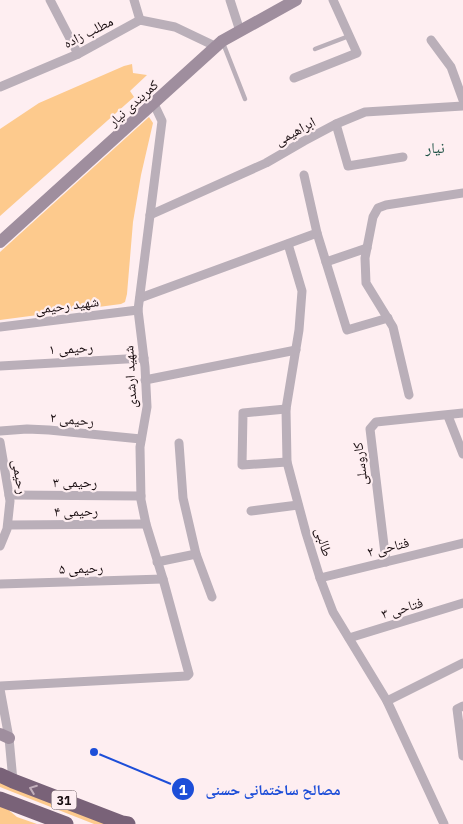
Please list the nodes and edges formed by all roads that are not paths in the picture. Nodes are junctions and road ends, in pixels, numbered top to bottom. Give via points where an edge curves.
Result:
1 (50, 0) edge
2 (134, 0) edge
3 (230, 0) edge
4 (296, 0) edge
5 (333, 0) edge
6 (281, 4) edge
7 (140, 20) junction
8 (240, 31) junction
9 (349, 36) junction
10 (431, 40) dead end
11 (220, 44) junction
12 (316, 50) dead end
13 (78, 54) junction
14 (294, 78) dead end
15 (0, 87) edge
16 (245, 98) dead end
17 (463, 100) edge
18 (154, 104) junction
19 (463, 106) edge
20 (336, 124) junction
21 (403, 157) dead end
22 (304, 175) dead end
23 (463, 193) edge
24 (150, 216) junction
25 (317, 233) junction
26 (0, 242) edge
27 (288, 244) junction
28 (367, 248) junction
29 (326, 262) junction
30 (140, 298) junction
31 (138, 310) junction
32 (388, 318) junction
33 (0, 327) edge
34 (296, 350) junction
35 (144, 358) junction
36 (0, 366) edge
37 (145, 380) junction
38 (409, 395) dead end
39 (286, 409) junction
40 (463, 414) edge
41 (448, 416) junction
42 (0, 431) edge
43 (142, 439) junction
44 (0, 442) edge
45 (179, 444) dead end
46 (463, 454) edge
47 (287, 462) junction
48 (4, 479) edge
49 (9, 495) junction
50 (141, 496) junction
51 (298, 505) junction
52 (251, 511) dead end
53 (146, 524) junction
54 (8, 525) junction
55 (463, 543) edge
56 (0, 546) edge
57 (196, 554) junction
58 (157, 562) junction
59 (386, 562) junction
60 (320, 578) junction
61 (163, 579) junction
62 (0, 584) edge
63 (212, 597) dead end
64 (463, 603) edge
65 (349, 638) junction
66 (463, 663) edge
67 (0, 687) edge
68 (387, 701) junction
69 (463, 706) edge
70 (4, 736) edge
71 (463, 756) edge
72 (6, 778) edge
73 (0, 799) edge
74 (66, 824) edge
75 (128, 824) edge
76 (444, 824) edge

1 - 13 street
2 - 7 street
3 - 8 street
4 - 6 main road, کمربندی نیار
5 - 9 street
6 - 8 main road, کمربندی نیار
7 - 11 street
7 - 13 street, مطلب زاده
8 - 11 main road, کمربندی نیار
9 - 12 lane
9 - 14 street via 357,53
10 - 17 street via 451,67
11 - 16 lane
11 - 18 main road, کمربندی نیار
13 - 15 street, مطلب زاده
18 - 24 street, شهید ارشدی via 162,121
18 - 26 main road, کمربندی نیار
19 - 20 street, ابراهیمی via 365,112
20 - 21 street via 348,166
20 - 24 street, ابراهیمی via 266,164
22 - 25 street
23 - 28 street via 378,208
24 - 30 street, شهید ارشدی
25 - 27 street
25 - 29 street
27 - 30 street
27 - 34 street, طالبی via 302,291
28 - 29 street
28 - 32 street via 366,283
29 - 32 street via 347,330
30 - 31 street, شهید ارشدی
31 - 33 street, شهید رحیمی
31 - 35 street, شهید ارشدی
32 - 38 street
34 - 37 street
34 - 39 street, طالبی
35 - 36 street, رحیمی ۱
35 - 37 street, شهید ارشدی
37 - 43 street, شهید ارشدی via 147,407
39 - 47 street, طالبی
39 - 47 street via 243,413 242,465
40 - 41 street, کاروسلی
41 - 46 street
41 - 59 street, کاروسلی via 376,422 370,429
42 - 43 street, رحیمی ۲ via 49,430
43 - 50 street, شهید ارشدی
44 - 48 street, رحیمی
45 - 57 street via 183,498
47 - 51 street, طالبی
48 - 49 street, رحیمی
49 - 50 street, رحیمی ۳
49 - 54 street, رحیمی
50 - 53 street, شهید ارشدی
51 - 52 street
51 - 60 street, طالبی
53 - 54 street, رحیمی ۴
53 - 58 street, شهید ارشدی
54 - 56 street, رحیمی
55 - 59 street, فتاحی ۲
57 - 58 street
57 - 63 street
58 - 61 street, شهید ارشدی
59 - 60 street, فتاحی ۲
60 - 65 street, طالبی via 333,612
61 - 62 street, رحیمی ۵
61 - 67 street, شهید ارشدی via 187,676
64 - 65 street, فتاحی ۳
65 - 68 street, طالبی
66 - 68 street
67 - 70 street
68 - 76 street, طالبی
69 - 71 street via 457,709
70 - 72 street
75 -> 72 highway, 31
73 - 74 highway, 31

